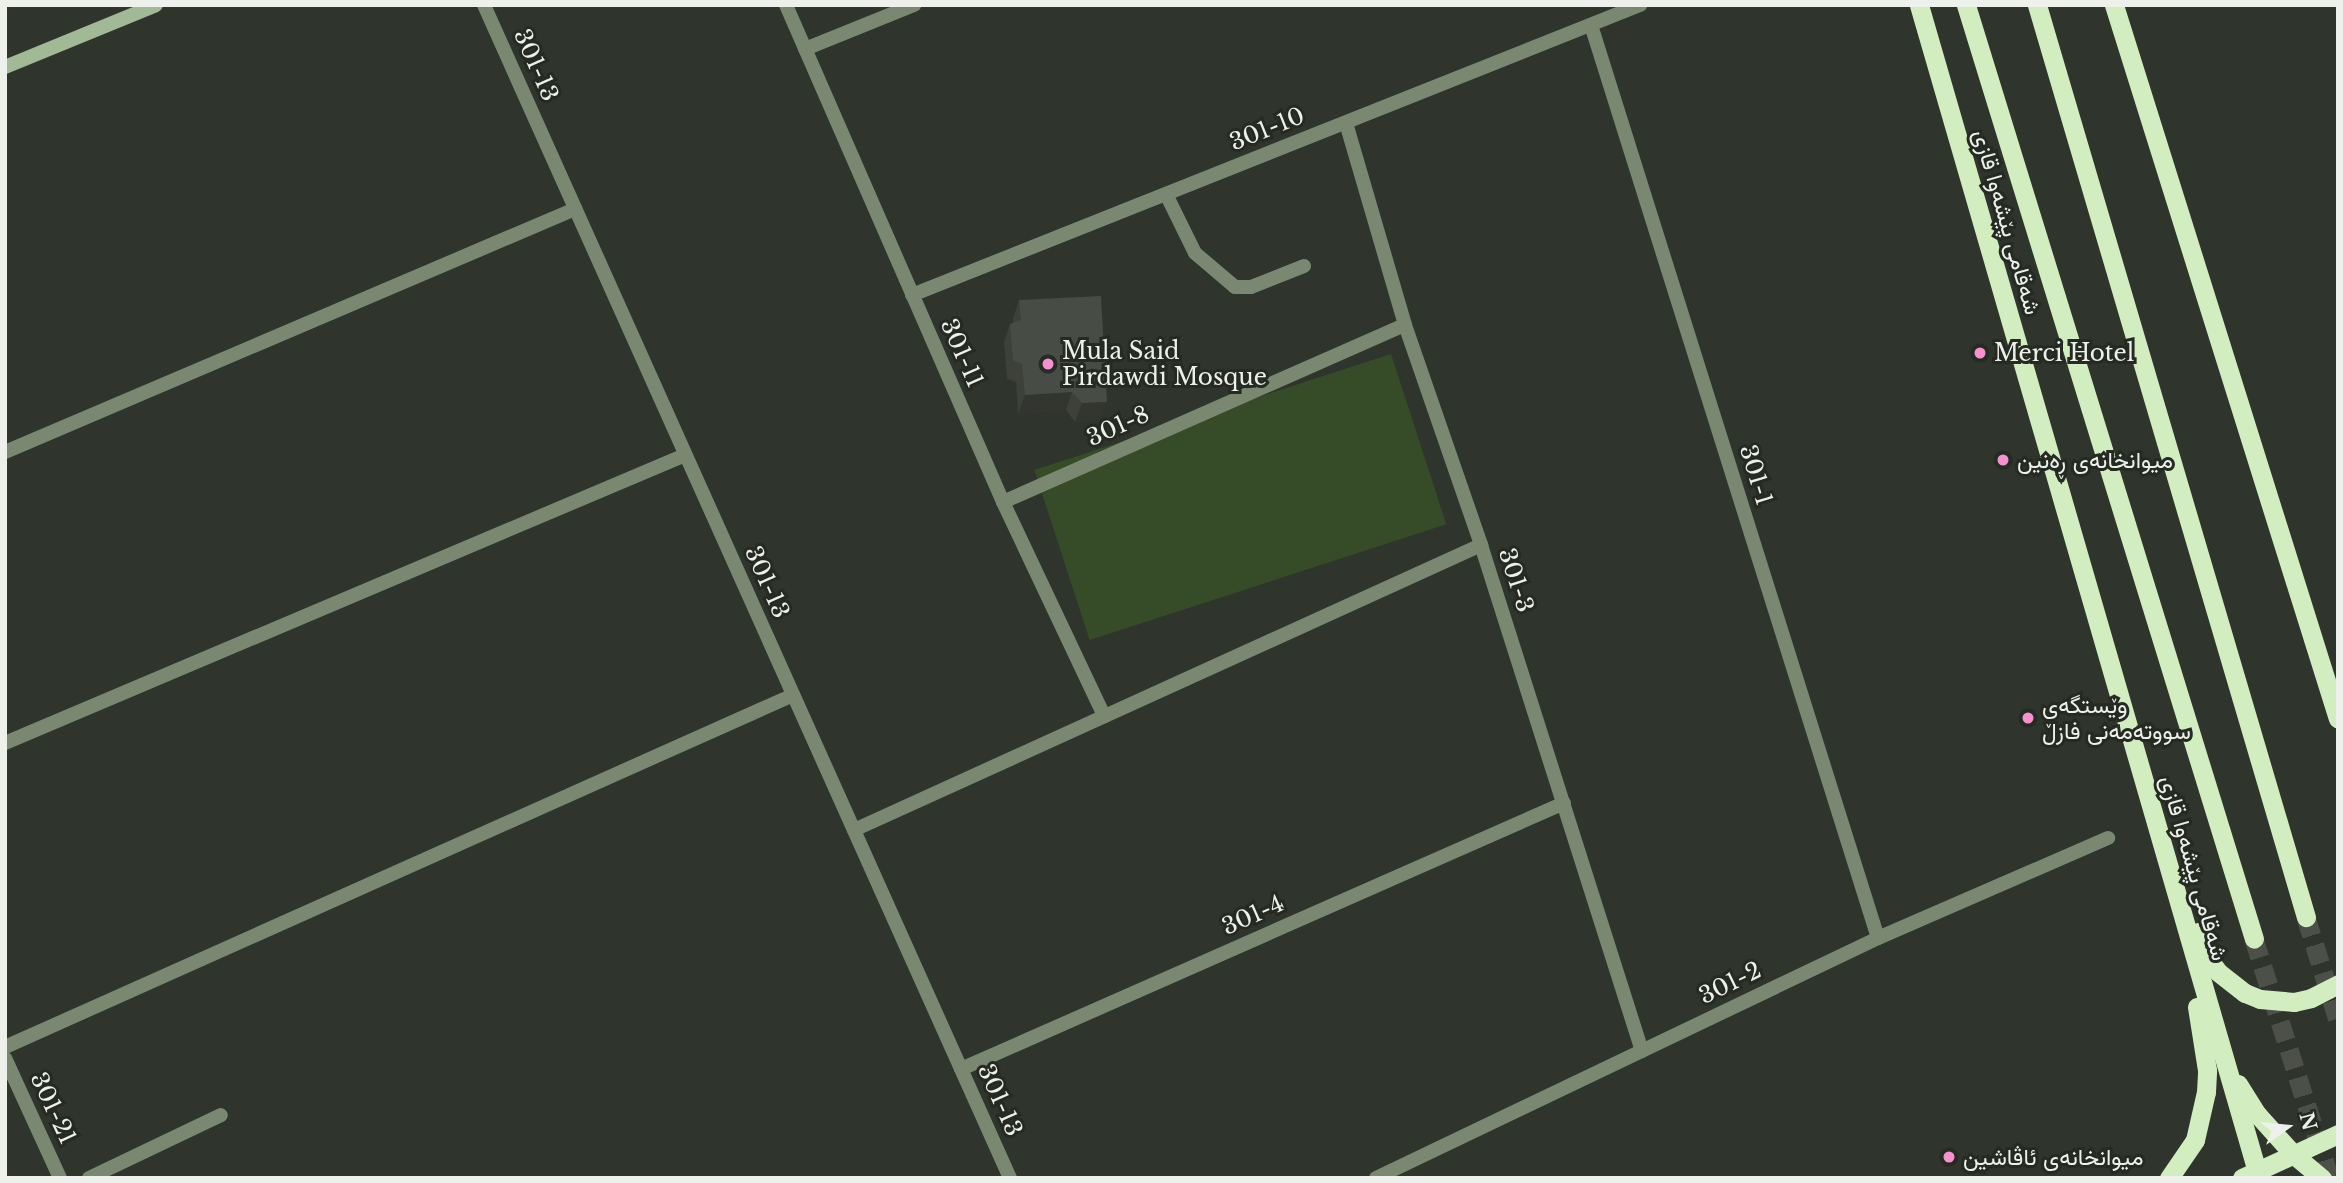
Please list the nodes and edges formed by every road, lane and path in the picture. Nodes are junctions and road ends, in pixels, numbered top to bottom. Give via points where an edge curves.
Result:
1 (156, 5) edge
2 (484, 5) edge
3 (786, 5) edge
4 (914, 5) edge
5 (1640, 5) edge
6 (1919, 5) edge
7 (1966, 5) edge
8 (2037, 5) edge
9 (2114, 5) edge
10 (1591, 24) junction
11 (805, 49) junction
12 (5, 67) edge
13 (1346, 123) junction
14 (1166, 194) junction
15 (575, 209) junction
16 (1304, 266) dead end
17 (912, 295) junction
18 (1405, 325) junction
19 (5, 452) edge
20 (685, 455) junction
21 (1003, 502) junction
22 (1481, 545) junction
23 (793, 695) junction
24 (1104, 716) junction
25 (2338, 719) edge
26 (5, 743) edge
27 (1564, 803) junction
28 (2155, 820) junction
29 (854, 830) junction
30 (2108, 838) dead end
31 (2305, 917) tunnel mouth
32 (2187, 937) junction
33 (1878, 938) junction
34 (2254, 939) tunnel mouth
35 (2338, 984) edge
36 (5, 1047) edge
37 (1642, 1051) junction
38 (5, 1058) edge
39 (2224, 1062) junction
40 (961, 1069) junction
41 (221, 1115) dead end
42 (2338, 1134) edge
43 (2293, 1154) junction
44 (2253, 1175) edge
45 (60, 1178) edge
46 (89, 1178) edge
47 (1010, 1178) edge
48 (1376, 1178) edge
49 (2169, 1178) edge
50 (2322, 1178) edge

1 - 12 main road
2 - 15 street, 301-13
3 - 11 street, 301-11
4 - 11 street
5 - 10 street, 301-10
6 - 28 highway, شەقامی پێشەوا قازی
7 - 34 highway, شەقامی پێشەوا قازی
8 - 31 highway
9 - 25 highway
10 - 13 street, 301-10
10 - 33 street, 301-1
11 - 17 street, 301-11
13 - 14 street, 301-10
13 - 18 street, 301-3
14 - 16 street via 1195,253 1235,288 1251,287
14 - 17 street, 301-10
15 - 19 street
15 - 20 street, 301-13
17 - 21 street, 301-11
18 - 21 street, 301-8
18 - 22 street, 301-3
20 - 23 street, 301-13
20 - 26 street
21 - 24 street, 301-11
22 - 24 street
22 - 27 street, 301-3
23 - 29 street, 301-13
23 - 36 street
24 - 29 street
27 - 37 street, 301-3
27 - 40 street, 301-4
28 - 32 highway, شەقامی پێشەوا قازی
28 - 35 highway via 2201,943 2230,984 2260,999 2294,1002
29 - 40 street, 301-13
30 - 33 street, 301-2
32 - 39 highway, شەقامی پێشەوا قازی
32 - 49 highway via 2207,1070 2206,1092 2195,1140
33 - 37 street, 301-2
37 - 48 street, 301-2
38 - 45 street, 301-21
39 - 43 highway via 2257,1114
39 - 44 highway, شەقامی پێشەوا قازی
40 - 47 street, 301-13
41 - 46 street
42 - 43 highway
43 - 44 highway
43 - 50 highway

